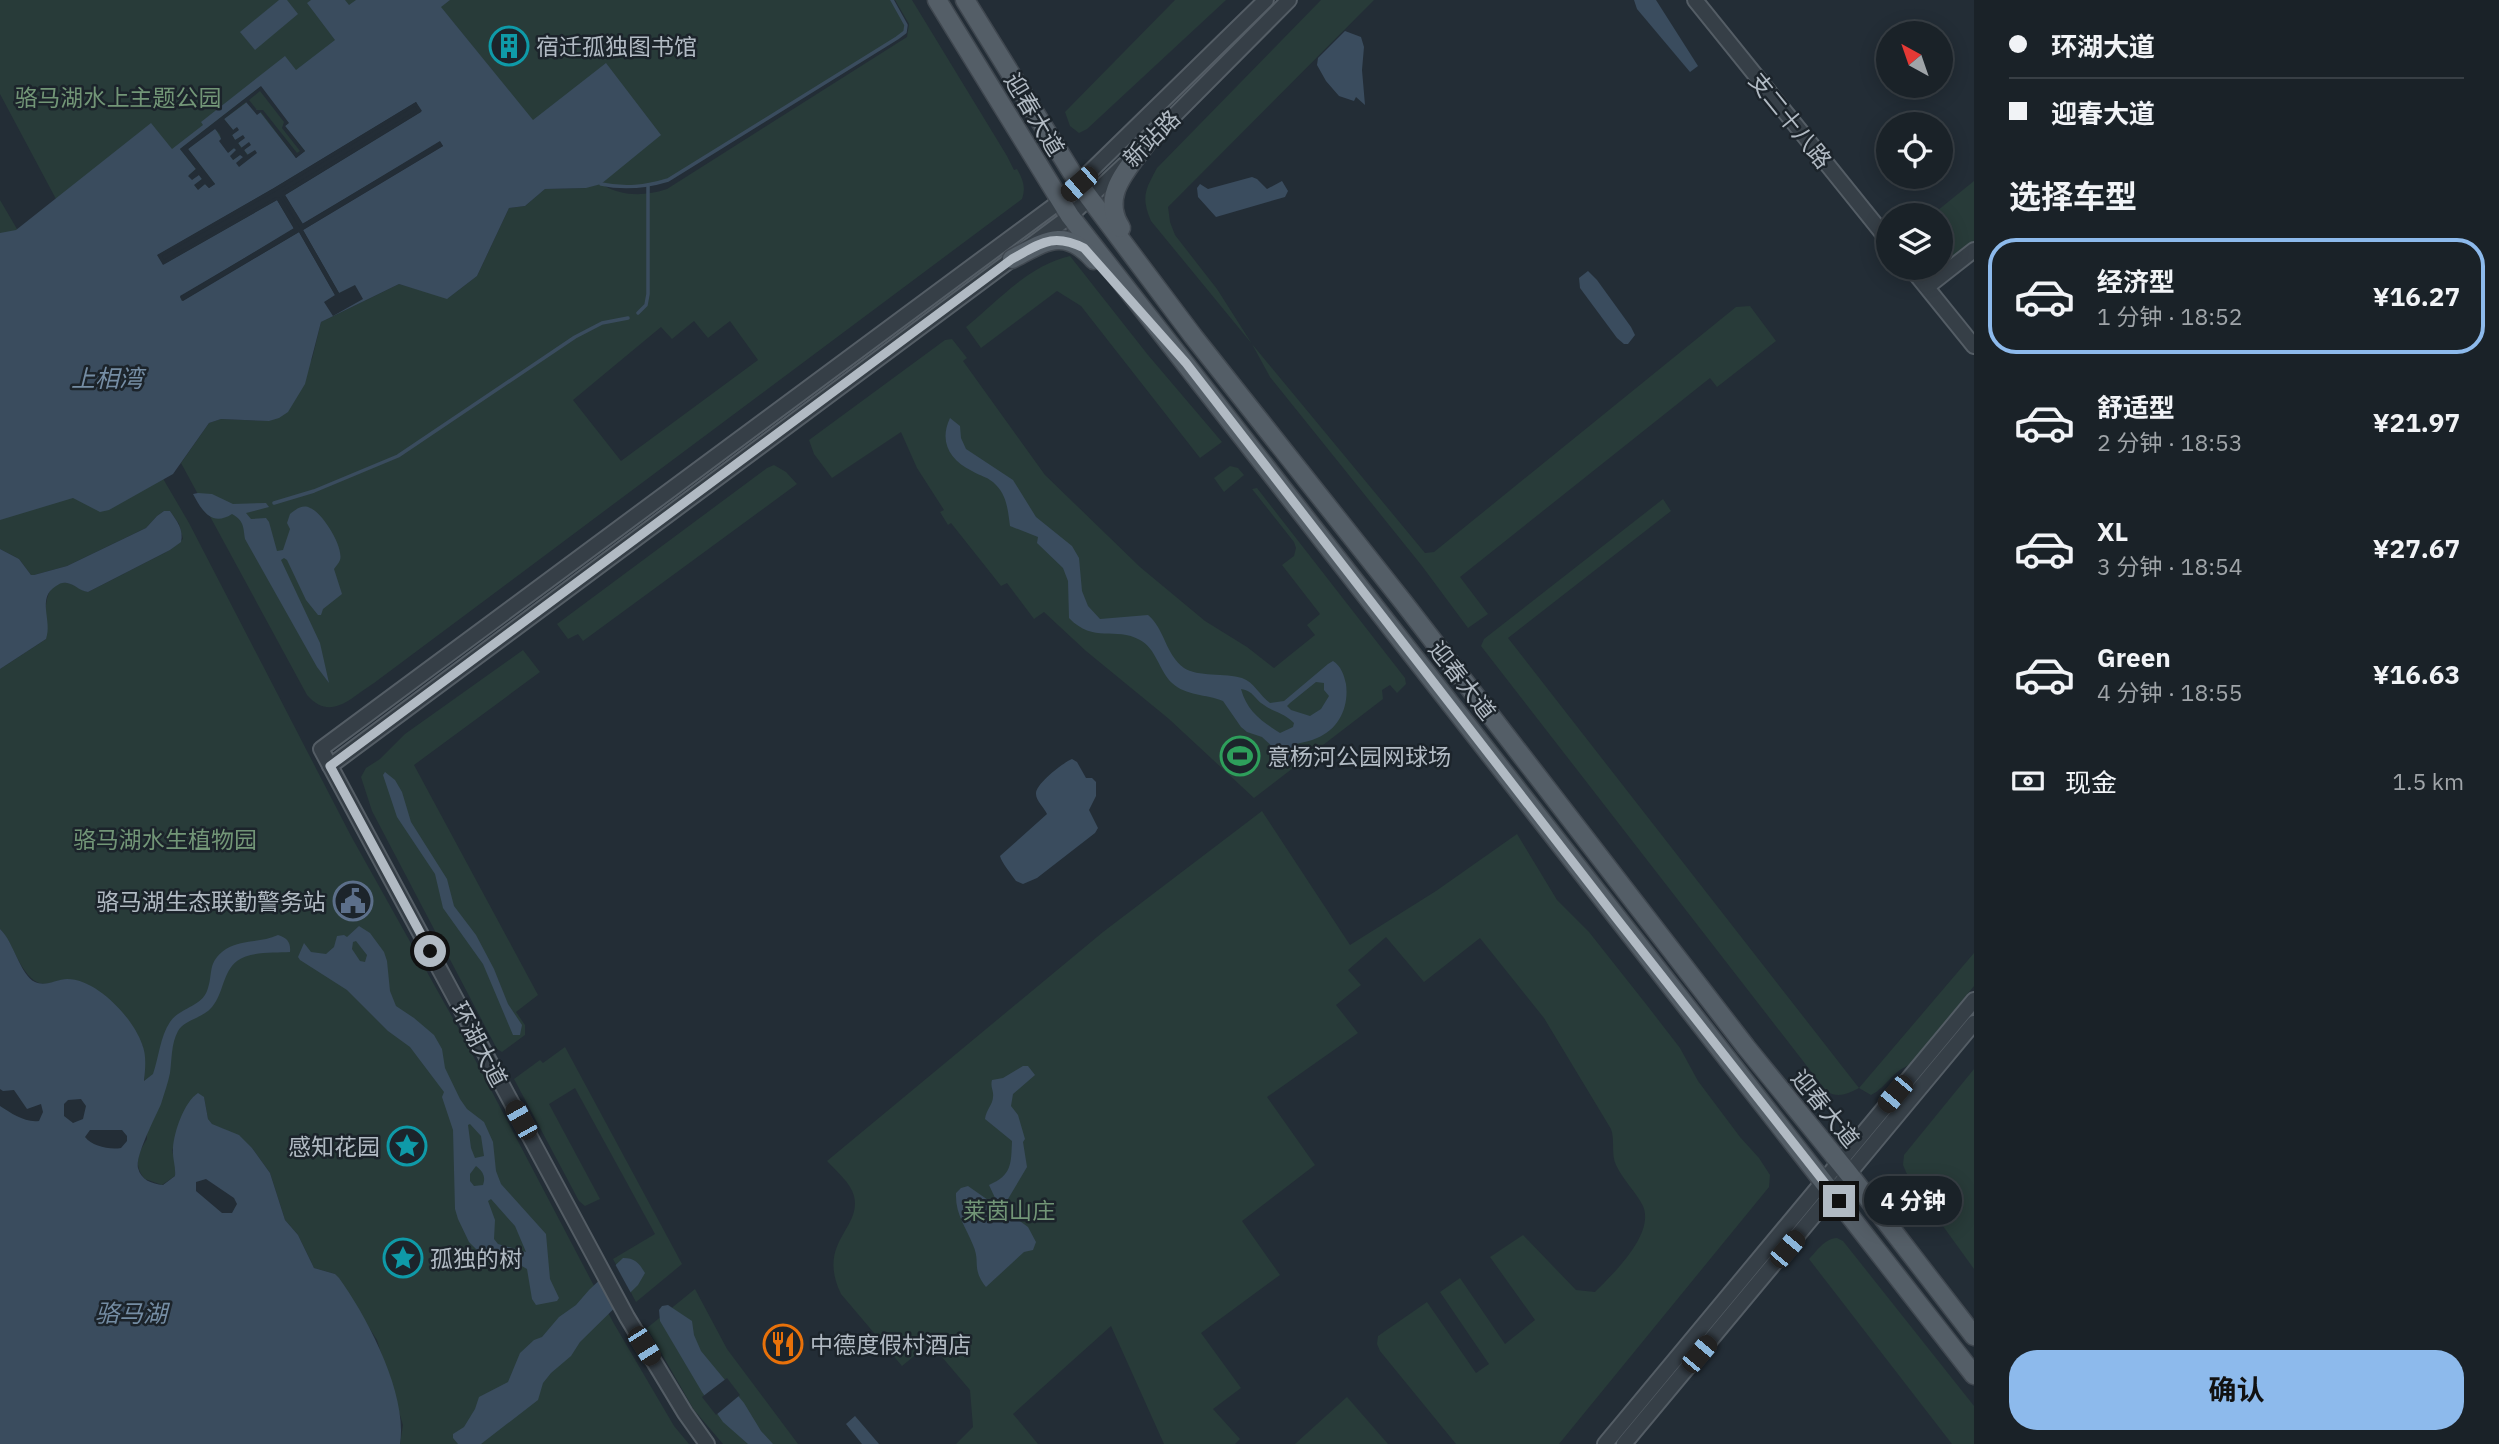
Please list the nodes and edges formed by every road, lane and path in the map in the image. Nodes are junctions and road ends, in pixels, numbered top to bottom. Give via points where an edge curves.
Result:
1 (937, 0) edge
2 (965, 0) edge
3 (1266, 0) edge
4 (1289, 0) edge
5 (1695, 0) edge
6 (1146, 144) junction
7 (1085, 191) junction
8 (1064, 209) junction
9 (1876, 225) edge
10 (1974, 250) edge
11 (1012, 259) junction
12 (1140, 266) junction
13 (1921, 280) edge
14 (1121, 281) junction
15 (1927, 288) junction
16 (1193, 336) junction
17 (1974, 346) edge
18 (1186, 363) junction
19 (321, 749) joint
20 (330, 766) junction
21 (1974, 1000) edge
22 (1974, 1023) edge
23 (1775, 1083) junction
24 (1758, 1097) junction
25 (1843, 1168) junction
26 (1828, 1187) junction
27 (1904, 1246) junction
28 (1886, 1261) junction
29 (1974, 1336) edge
30 (1974, 1375) edge
31 (707, 1444) edge
32 (1605, 1444) edge
33 (1624, 1444) edge

1 - 8 main road, 迎春大道
2 - 7 main road, 迎春大道
3 - 7 street, 新站路
4 - 6 street, 新站路
5 - 9 street, 支二十八路
6 - 7 street, 新站路
6 - 16 main road via 1121,179 1111,206 1115,220
7 - 8 street, 新站路
7 - 12 main road, 迎春大道
8 - 11 street, 新站路
8 - 14 main road, 迎春大道
8 - 19 street, 新站路
10 - 15 street
11 - 18 main road via 1048,240 1060,239 1084,248
11 - 20 street, 新站路
12 - 14 main road
12 - 16 main road, 迎春大道
13 - 15 street
14 - 18 main road, 迎春大道
15 - 17 street
16 - 23 main road, 迎春大道
18 - 24 main road, 迎春大道
19 - 20 street, 环湖大道
20 - 31 street, 环湖大道 via 597,1263
21 - 25 street
22 - 25 street
23 - 24 main road
23 - 25 main road, 迎春大道
24 - 26 main road, 迎春大道
25 - 26 street
25 - 27 main road, 迎春大道
26 - 28 main road, 迎春大道
26 - 32 street
26 - 33 street
27 - 28 main road
27 - 29 main road, 迎春大道
28 - 30 main road, 迎春大道

